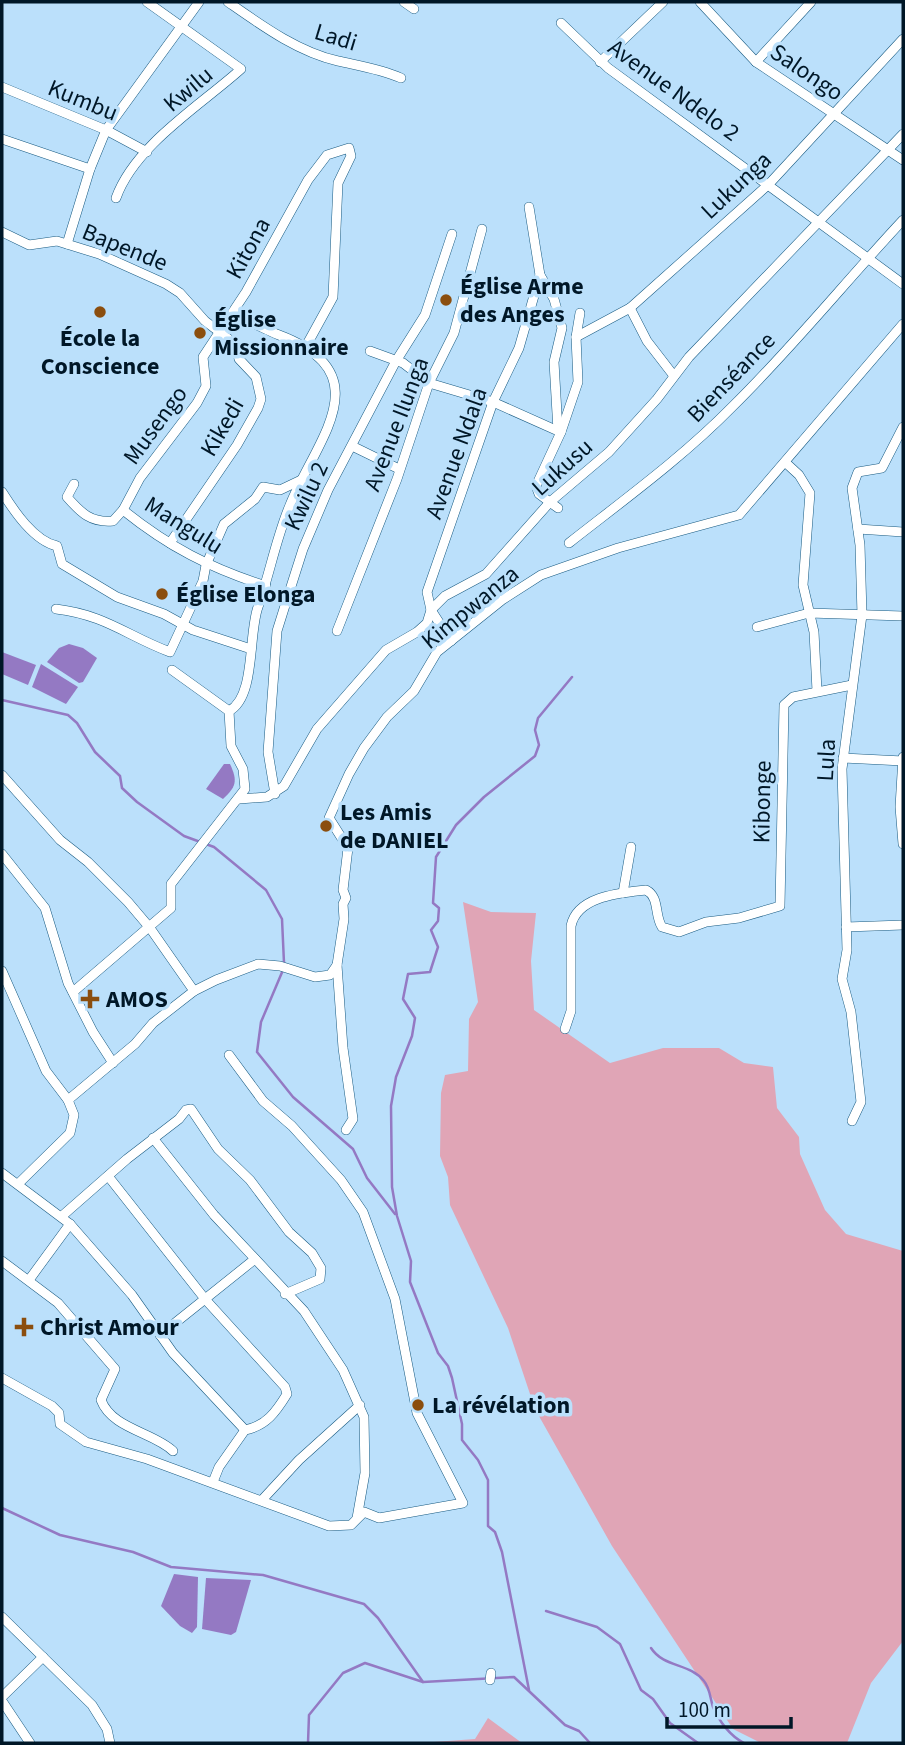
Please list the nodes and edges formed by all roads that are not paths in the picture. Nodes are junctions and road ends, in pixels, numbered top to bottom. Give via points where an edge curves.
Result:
1 (147, 2) edge
2 (199, 2) edge
3 (228, 2) edge
4 (404, 2) edge
5 (663, 2) edge
6 (700, 2) edge
7 (811, 2) edge
8 (414, 9) dead end
9 (561, 23) dead end
10 (182, 26) junction
11 (903, 39) edge
12 (600, 62) junction
13 (756, 62) junction
14 (401, 78) dead end
15 (2, 88) edge
16 (835, 115) junction
17 (106, 130) junction
18 (903, 134) edge
19 (2, 139) edge
20 (888, 150) junction
21 (147, 152) junction
22 (903, 160) edge
23 (90, 169) junction
24 (769, 184) junction
25 (116, 198) dead end
26 (529, 207) dead end
27 (817, 220) junction
28 (903, 220) edge
29 (482, 229) dead end
30 (2, 232) edge
31 (452, 234) dead end
32 (67, 244) junction
33 (871, 260) junction
34 (540, 275) junction
35 (903, 284) edge
36 (630, 308) junction
37 (580, 313) dead end
38 (224, 320) junction
39 (903, 324) edge
40 (219, 332) junction
41 (576, 337) junction
42 (305, 348) junction
43 (370, 351) dead end
44 (202, 360) joint
45 (396, 360) junction
46 (674, 376) junction
47 (429, 383) junction
48 (493, 402) junction
49 (903, 427) edge
50 (559, 432) junction
51 (352, 446) junction
52 (786, 463) junction
53 (399, 469) junction
54 (301, 480) junction
55 (74, 484) dead end
56 (2, 492) edge
57 (554, 505) junction
58 (123, 510) junction
59 (858, 529) junction
60 (903, 532) edge
61 (170, 543) junction
62 (569, 543) dead end
63 (206, 565) junction
64 (266, 586) junction
65 (56, 609) dead end
66 (431, 610) junction
67 (809, 613) junction
68 (862, 615) junction
69 (903, 616) edge
70 (183, 624) junction
71 (757, 627) dead end
72 (337, 631) dead end
73 (451, 641) junction
74 (251, 649) junction
75 (172, 670) dead end
76 (852, 685) junction
77 (817, 691) junction
78 (229, 711) junction
79 (843, 758) junction
80 (903, 760) edge
81 (2, 775) edge
82 (275, 794) junction
83 (239, 799) junction
84 (903, 844) edge
85 (631, 847) dead end
86 (2, 854) edge
87 (623, 893) junction
88 (903, 925) edge
89 (846, 926) junction
90 (150, 928) junction
91 (337, 965) junction
92 (2, 971) edge
93 (194, 991) junction
94 (73, 992) junction
95 (565, 1029) dead end
96 (229, 1055) dead end
97 (113, 1063) junction
98 (68, 1100) junction
99 (852, 1121) dead end
100 (346, 1130) dead end
101 (153, 1138) junction
102 (2, 1172) edge
103 (108, 1176) junction
104 (18, 1184) junction
105 (62, 1216) junction
106 (70, 1224) junction
107 (256, 1259) junction
108 (2, 1261) edge
109 (29, 1280) junction
110 (285, 1294) junction
111 (205, 1299) junction
112 (160, 1335) junction
113 (2, 1378) edge
114 (360, 1405) junction
115 (245, 1430) junction
116 (173, 1451) dead end
117 (213, 1482) junction
118 (261, 1500) junction
119 (358, 1518) junction
120 (2, 1617) edge
121 (43, 1657) junction
122 (3, 1706) edge
123 (30, 1743) edge
124 (110, 1743) edge

1 - 10 street, Kwilu
2 - 10 street
3 - 14 street, Ladi via 290,43
4 - 8 street
5 - 12 street
6 - 13 street, Salongo
7 - 13 street
9 - 12 street, Avenue Ndelo 2
10 - 17 street
10 - 21 street, Kwilu via 240,69
11 - 16 street, Lukunga
12 - 24 street, Avenue Ndelo 2
13 - 16 street, Salongo
15 - 17 street, Kumbu
16 - 20 street, Salongo
16 - 24 street, Lukunga
17 - 21 street, Kumbu
17 - 23 street
18 - 20 street, Lukusu
19 - 23 street
20 - 22 street, Salongo
20 - 27 street, Lukusu
21 - 25 street, Kwilu
23 - 32 street
24 - 27 street, Avenue Ndelo 2
24 - 36 street, Lukunga
26 - 34 street
27 - 33 street, Avenue Ndelo 2
27 - 46 street, Lukusu
28 - 33 street, Bienséance
29 - 47 street, Avenue Ilunga via 454,333
30 - 32 street, Bapende via 29,245
31 - 45 street, Kwilu 2 via 425,316
32 - 40 street, Bapende via 166,284
33 - 35 street, Avenue Ndelo 2
33 - 62 street, Bienséance via 681,456
34 - 48 street, Avenue Ndala via 519,348
34 - 50 street via 554,299 562,328 554,362
36 - 41 street, Lukunga
36 - 46 street via 646,341
37 - 41 street
38 - 40 street, Kitona
38 - 42 street via 253,321
38 - 42 street, Kitona via 246,292 308,180 327,155 351,149 338,183 333,297
39 - 52 street, Kimpwanza
40 - 44 street, Kitona
40 - 61 street, Kikedi via 234,344 239,359 256,377 260,404
41 - 50 street via 578,382
42 - 54 street via 332,377 337,400
43 - 45 street
44 - 58 street, Musengo via 207,376 202,394 140,478
45 - 47 street
45 - 51 street, Kwilu 2
46 - 57 street, Lukusu via 609,452
47 - 48 street
47 - 53 street, Avenue Ilunga
48 - 50 street
48 - 66 street, Avenue Ndala via 427,592
49 - 59 street, Lula via 882,468 862,469 855,476 852,488
50 - 57 street via 536,486 538,494
51 - 53 street
51 - 82 street, Kwilu 2 via 314,519 277,631 268,752
52 - 67 street via 810,493 803,585
52 - 73 street, Kimpwanza via 739,515 618,548 541,575
53 - 72 street, Avenue Ilunga
54 - 63 street via 280,490 262,487 255,499 225,524
54 - 64 street via 275,544
55 - 58 street, Mangulu via 67,497 84,516 113,521
56 - 70 street via 31,529 57,546 62,564 117,597
57 - 66 street, Lukusu via 486,574 454,590
58 - 61 street, Mangulu
59 - 60 street
59 - 68 street, Lula
61 - 63 street, Mangulu
63 - 64 street, Mangulu
63 - 70 street
64 - 74 street
65 - 70 street via 104,619 170,652
66 - 73 street
66 - 82 street, Lukusu via 427,623 386,650 348,691
67 - 68 street
67 - 71 street
67 - 77 street
68 - 69 street
68 - 76 street, Lula
70 - 74 street
73 - 91 street, Kimpwanza via 437,652 414,691 364,748 331,813 348,848
74 - 78 street via 245,692
75 - 78 street
76 - 77 street
76 - 79 street, Lula
77 - 87 street, Kibonge via 787,699 780,906 670,932 657,920 652,893
78 - 83 street via 231,746 245,776
79 - 80 street
79 - 89 street, Lula
80 - 84 street
81 - 90 street via 60,840 89,862
82 - 83 street
83 - 90 street via 171,884 171,908
85 - 87 street
86 - 94 street via 45,908
87 - 95 street via 580,907 573,915 571,1011
88 - 89 street
89 - 99 street, Lula via 842,979 851,1012 860,1102
90 - 93 street
90 - 94 street
91 - 93 street via 330,975 315,977 258,964
91 - 100 street, Kimpwanza via 353,1119
92 - 98 street via 46,1071
93 - 97 street
94 - 97 street
96 - 119 street via 263,1101 292,1126 363,1212 395,1299 414,1405 463,1503 379,1518 364,1512
97 - 98 street
98 - 104 street via 74,1115 70,1133
101 - 103 street
101 - 107 street
101 - 110 street via 186,1110 193,1111 212,1142 250,1180 321,1268 320,1279
102 - 104 street
103 - 105 street
103 - 111 street
104 - 105 street
105 - 106 street
106 - 109 street
106 - 112 street
107 - 110 street
107 - 111 street
108 - 109 street
109 - 116 street via 58,1303 115,1369 101,1400 107,1412
110 - 114 street via 304,1311 334,1353
111 - 112 street
111 - 115 street via 285,1387 287,1394 271,1417 260,1427
112 - 115 street
113 - 117 street via 52,1406 59,1413 60,1424 86,1442
114 - 118 street
114 - 119 street via 366,1447
115 - 117 street
117 - 118 street
118 - 119 street via 329,1526 351,1525
120 - 121 street
121 - 122 street
121 - 124 street via 92,1705
122 - 123 street

